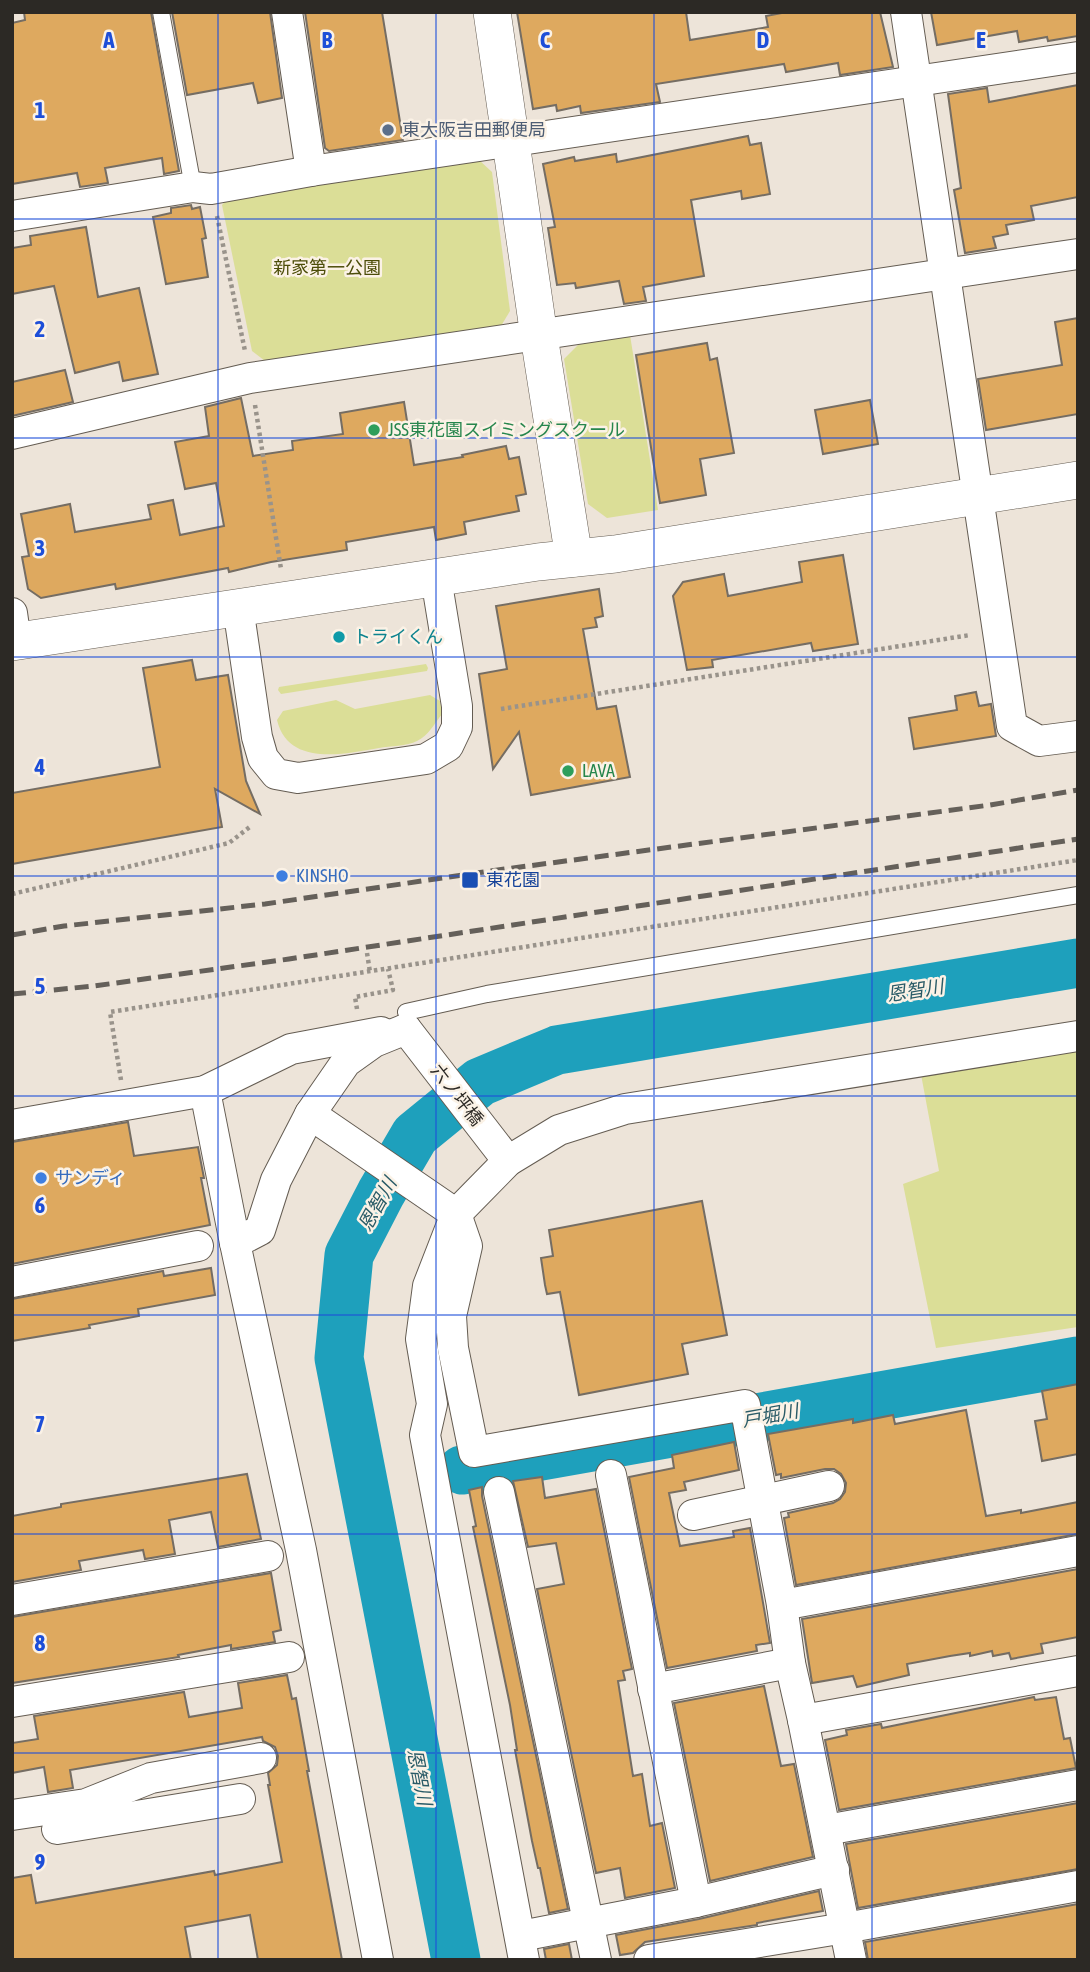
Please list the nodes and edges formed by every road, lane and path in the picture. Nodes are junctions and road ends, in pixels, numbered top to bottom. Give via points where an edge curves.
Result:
1 (161, 12) edge
2 (287, 12) edge
3 (492, 12) edge
4 (906, 12) edge
5 (1078, 57) edge
6 (917, 82) junction
7 (510, 143) junction
8 (311, 171) junction
9 (193, 187) junction
10 (12, 216) edge
11 (1078, 254) edge
12 (944, 274) junction
13 (539, 335) junction
14 (12, 435) edge
15 (1078, 480) edge
16 (977, 496) junction
17 (574, 558) junction
18 (436, 578) junction
19 (238, 607) junction
20 (999, 631) junction
21 (14, 632) edge
22 (501, 709) dead end
23 (1078, 736) edge
24 (251, 827) dead end
25 (1078, 860) edge
26 (12, 894) edge
27 (1078, 895) edge
28 (367, 954) dead end
29 (388, 969) junction
30 (370, 972) junction
31 (355, 997) dead end
32 (406, 1021) junction
33 (1078, 1036) edge
34 (205, 1090) junction
35 (125, 1105) junction
36 (310, 1114) junction
37 (12, 1125) edge
38 (508, 1161) junction
39 (456, 1214) junction
40 (235, 1242) junction
41 (198, 1246) dead end
42 (12, 1282) edge
43 (611, 1475) dead end
44 (828, 1486) dead end
45 (499, 1492) dead end
46 (763, 1501) junction
47 (694, 1515) dead end
48 (1078, 1551) edge
49 (268, 1556) dead end
50 (12, 1600) edge
51 (782, 1605) junction
52 (289, 1657) dead end
53 (790, 1663) junction
54 (1078, 1671) edge
55 (653, 1689) junction
56 (12, 1702) edge
57 (803, 1720) junction
58 (261, 1758) dead end
59 (1078, 1785) edge
60 (240, 1799) dead end
61 (12, 1815) edge
62 (826, 1830) junction
63 (12, 1836) edge
64 (834, 1870) junction
65 (1078, 1886) edge
66 (696, 1902) junction
67 (589, 1923) junction
68 (845, 1928) junction
69 (522, 1948) edge
70 (378, 1960) edge
71 (596, 1960) edge
72 (649, 1960) edge
73 (851, 1960) edge

1 - 9 lane
2 - 8 street
3 - 7 street
4 - 6 street
5 - 6 street
6 - 7 street
6 - 12 street
7 - 8 street
7 - 13 street
8 - 9 street via 211,189
9 - 10 street
11 - 12 street
12 - 13 street
12 - 16 street
13 - 14 street via 250,378
13 - 17 street
15 - 16 street
16 - 17 street
16 - 20 street
17 - 18 street
18 - 19 street
18 - 19 street via 457,706 457,727 448,746 426,759 298,778 276,774 263,758
19 - 21 street
20 - 22 path
20 - 23 street via 1012,726 1040,741
24 - 26 path via 229,843
25 - 29 path
27 - 32 lane via 487,994
28 - 30 path
29 - 30 path
29 - 31 path via 393,990
30 - 35 path via 110,1012
32 - 34 street via 291,1049
32 - 36 street via 346,1062
32 - 38 street, 六ノ坪橋
33 - 38 street via 625,1109 559,1130
34 - 35 street
34 - 40 street
35 - 37 street
36 - 39 street
36 - 40 street via 276,1180 260,1230
38 - 39 street
39 - 46 street via 467,1246 451,1316 453,1348 474,1452 745,1405
39 - 69 street via 428,1286 421,1339 432,1404 425,1435
40 - 70 street via 301,1550
41 - 42 street
43 - 55 street
44 - 46 street
45 - 67 street
46 - 47 street
46 - 51 street
48 - 51 street
49 - 50 street
51 - 53 street
52 - 56 street
53 - 55 street
53 - 57 street
54 - 57 street
55 - 66 street
57 - 62 street
58 - 61 street via 151,1778 86,1804
59 - 62 street
60 - 63 street
62 - 64 street
64 - 66 street
64 - 68 street
65 - 68 street
66 - 67 street
67 - 69 street
67 - 71 street
68 - 72 street
68 - 73 street

